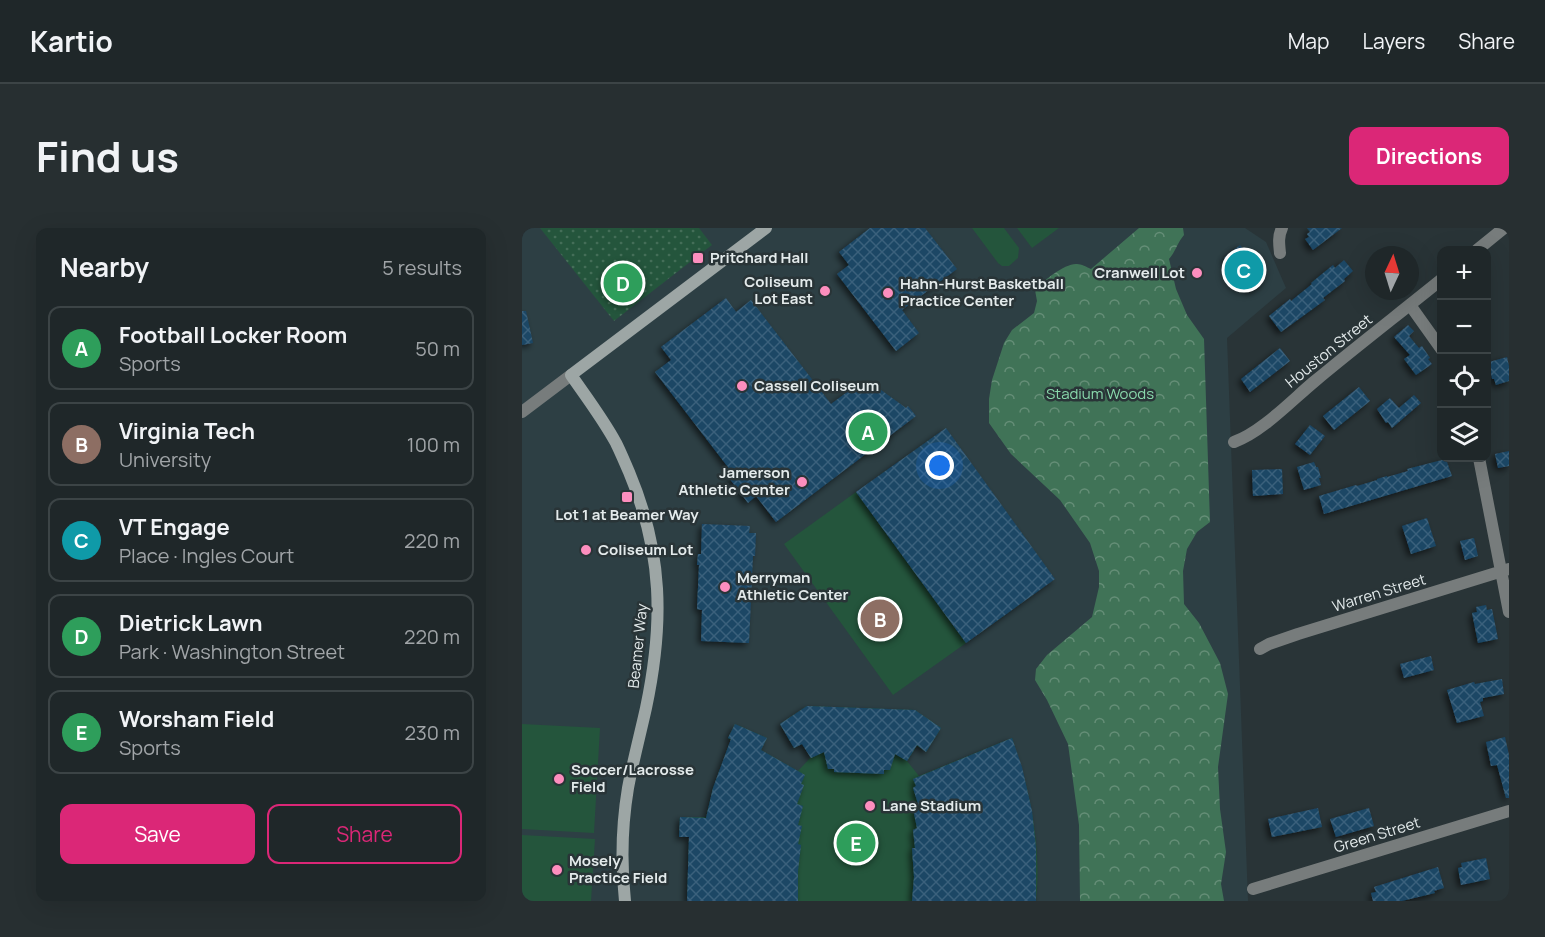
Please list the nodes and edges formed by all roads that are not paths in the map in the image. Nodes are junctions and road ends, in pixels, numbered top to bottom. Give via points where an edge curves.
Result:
1 (766, 228) edge
2 (1282, 228) edge
3 (1504, 228) edge
4 (1482, 246) edge
5 (1280, 253) dead end
6 (1437, 283) edge
7 (1410, 305) junction
8 (1437, 343) edge
9 (571, 375) junction
10 (522, 412) edge
11 (1234, 442) dead end
12 (1480, 462) edge
13 (1505, 571) edge
14 (1509, 612) edge
15 (1260, 649) dead end
16 (1509, 810) edge
17 (1253, 889) dead end
18 (625, 901) edge

1 - 9 main road
2 - 5 street
3 - 4 street
6 - 7 street, Houston Street
7 - 8 street
7 - 11 street, Houston Street via 1267,422
9 - 10 street
9 - 18 main road, Beamer Way via 618,446 643,509 655,560 657,639 624,816
12 - 13 street
13 - 14 street
13 - 15 street, Warren Street
16 - 17 street, Green Street

